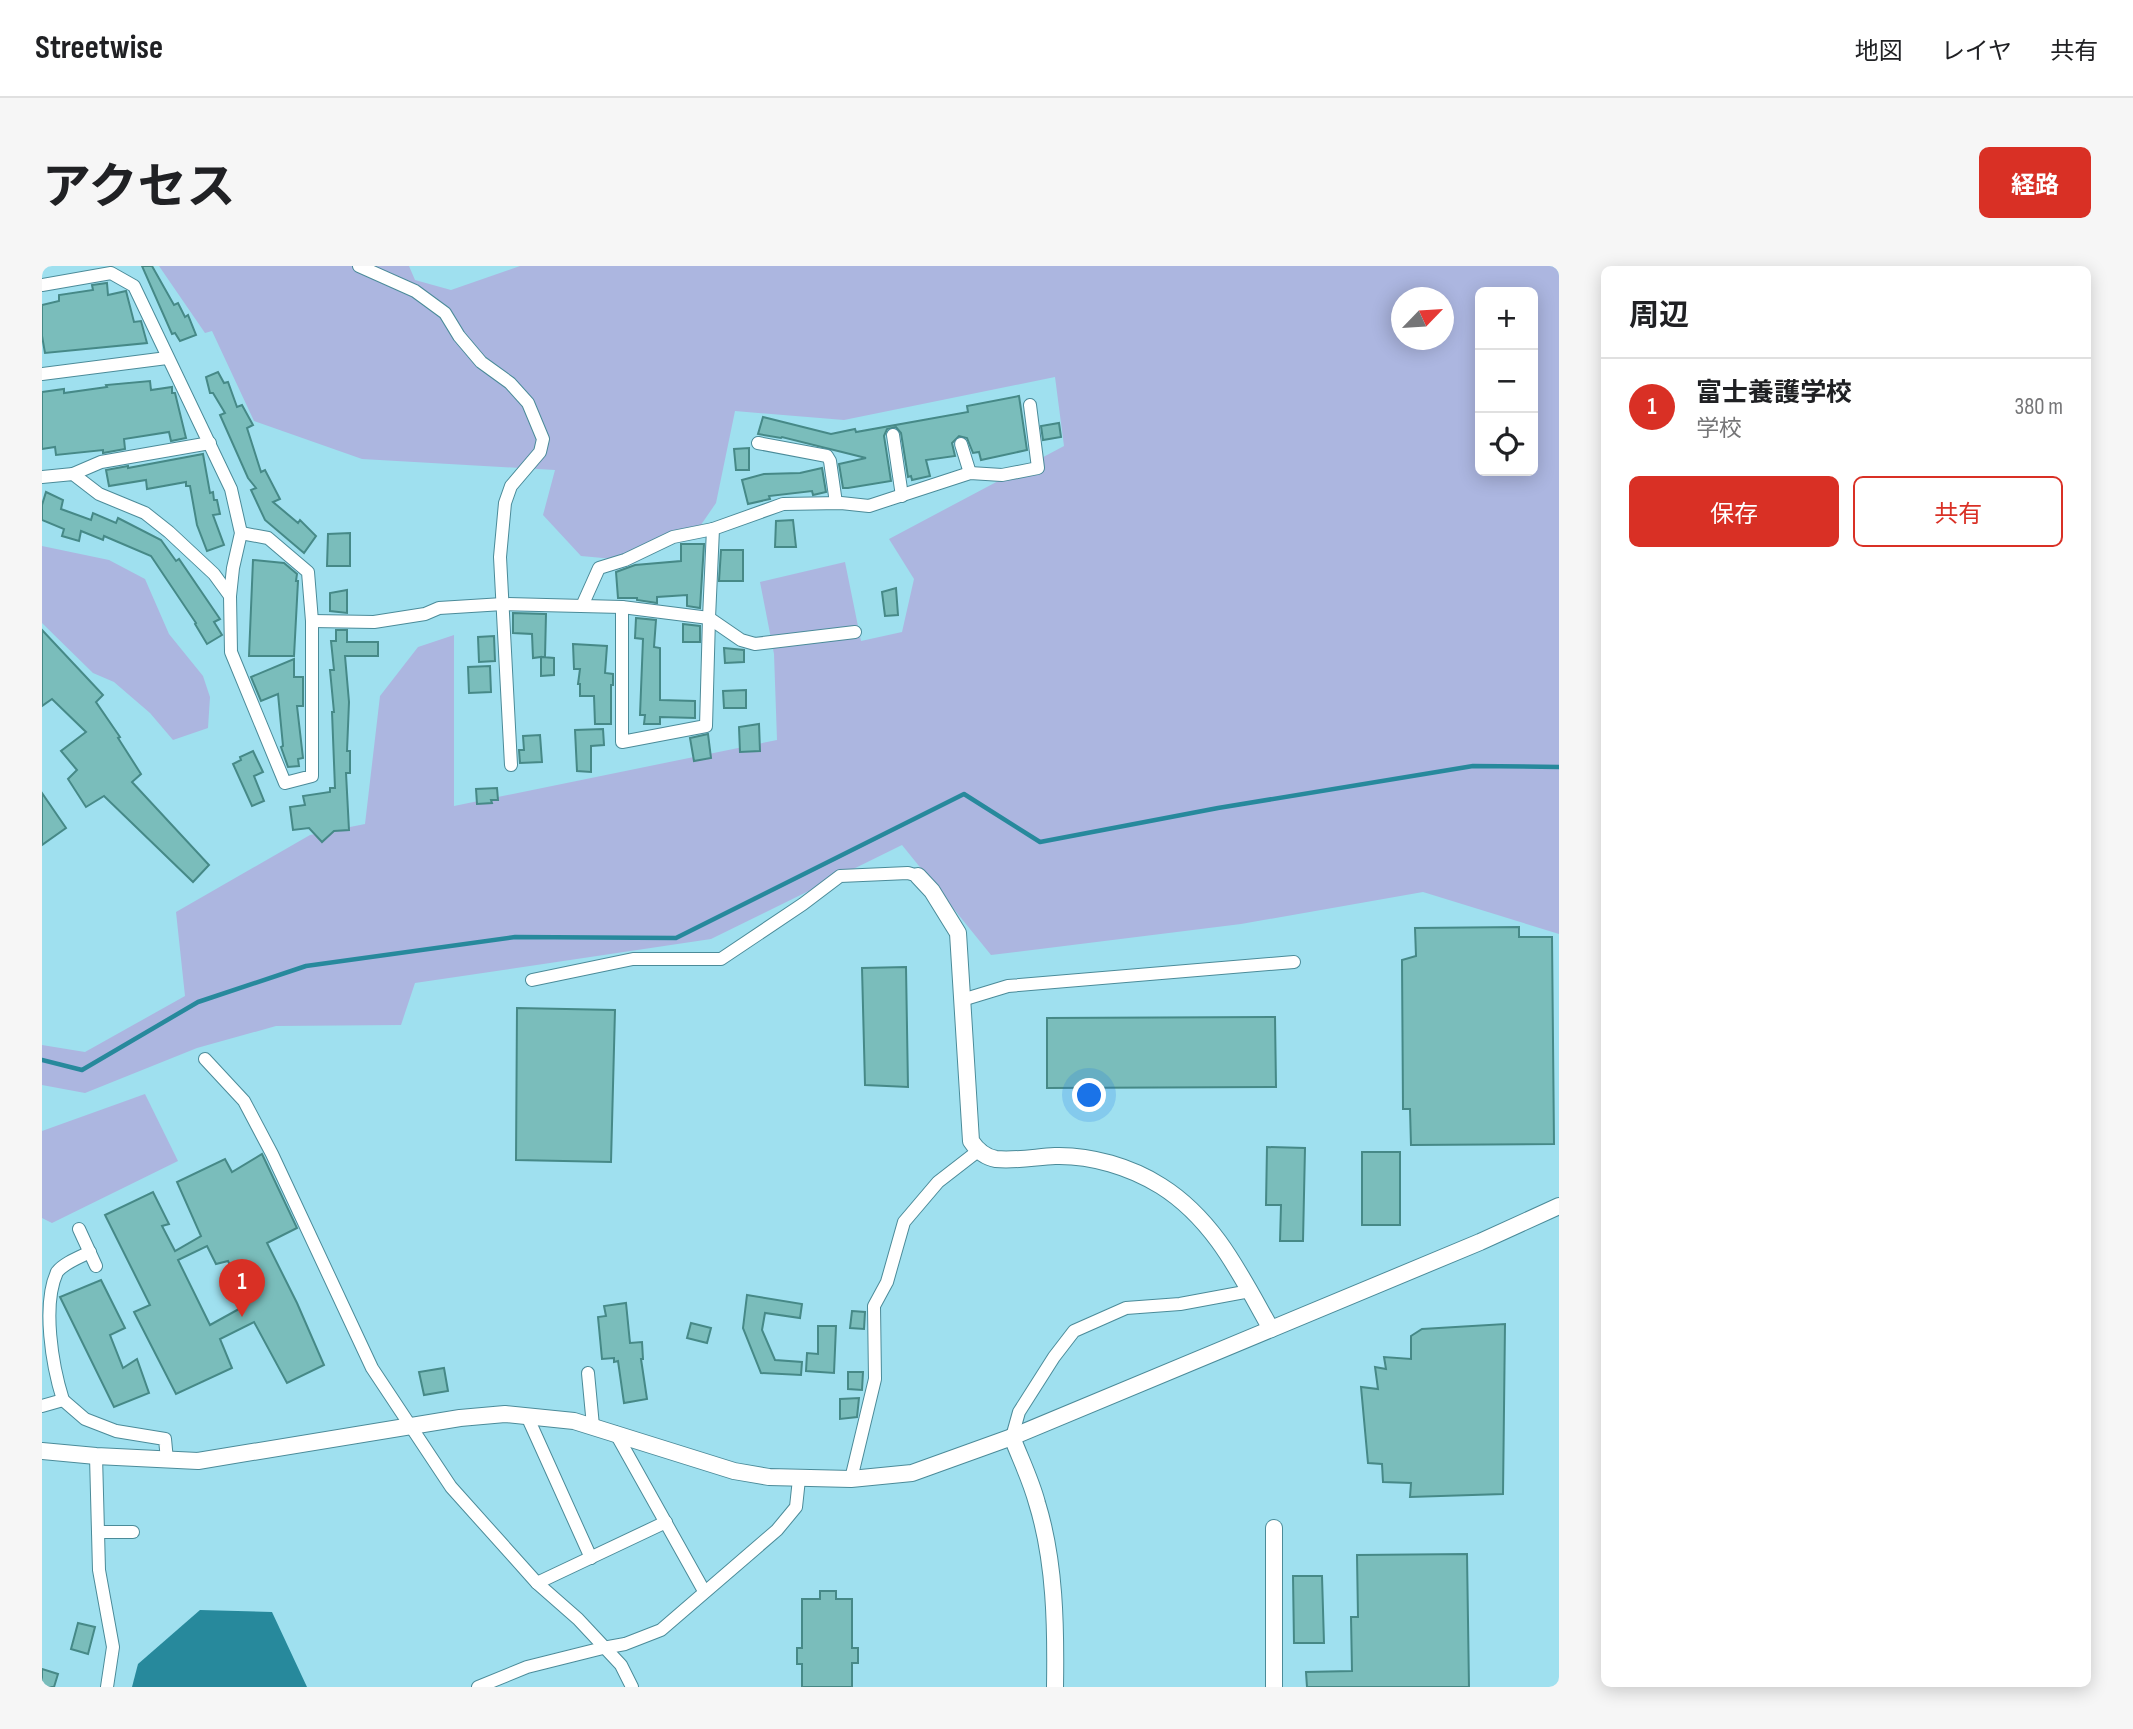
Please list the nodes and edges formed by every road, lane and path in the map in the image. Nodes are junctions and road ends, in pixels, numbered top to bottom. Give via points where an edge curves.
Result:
1 (359, 266) edge
2 (42, 285) edge
3 (167, 358) junction
4 (42, 374) edge
5 (1030, 405) dead end
6 (893, 435) dead end
7 (210, 443) junction
8 (758, 443) dead end
9 (961, 444) dead end
10 (970, 473) junction
11 (73, 474) junction
12 (42, 477) edge
13 (902, 496) junction
14 (836, 503) junction
15 (713, 529) junction
16 (241, 533) junction
17 (230, 596) junction
18 (503, 604) junction
19 (582, 606) junction
20 (622, 607) junction
21 (709, 618) junction
22 (312, 621) junction
23 (855, 632) dead end
24 (510, 765) dead end
25 (918, 876) joint
26 (1294, 962) dead end
27 (532, 980) dead end
28 (962, 1000) junction
29 (205, 1059) dead end
30 (978, 1151) junction
31 (1559, 1206) edge
32 (79, 1229) dead end
33 (90, 1252) junction
34 (96, 1266) dead end
35 (1250, 1291) junction
36 (1271, 1329) junction
37 (587, 1373) dead end
38 (63, 1400) junction
39 (42, 1406) edge
40 (527, 1416) junction
41 (593, 1426) junction
42 (412, 1427) junction
43 (615, 1433) junction
44 (1012, 1437) junction
45 (42, 1451) edge
46 (96, 1456) junction
47 (167, 1460) junction
48 (799, 1479) junction
49 (851, 1479) junction
50 (666, 1522) junction
51 (1274, 1528) dead end
52 (97, 1532) junction
53 (133, 1532) dead end
54 (591, 1558) junction
55 (537, 1583) junction
56 (704, 1591) junction
57 (603, 1648) junction
58 (107, 1687) edge
59 (478, 1687) edge
60 (632, 1687) edge
61 (1055, 1687) edge
62 (1274, 1687) edge

1 - 18 street via 415,291 445,313 481,362 528,403 544,439 540,452 511,486 505,503 500,557
2 - 3 street via 111,273 123,278 134,286
3 - 4 street
3 - 7 street
5 - 10 street via 1038,468 1002,475
6 - 13 street
7 - 11 street via 101,461
7 - 16 street via 231,489
8 - 14 street via 827,456
9 - 10 street
10 - 13 street
11 - 12 street
11 - 17 street via 99,494 145,513 214,574
13 - 14 street via 869,506
14 - 15 street via 783,505
15 - 19 street via 673,537 599,568
15 - 21 street
16 - 17 street
16 - 22 street via 268,538 308,572
17 - 22 street via 231,652 285,783 312,776
18 - 19 street
18 - 22 street via 439,608 374,622
18 - 24 street
19 - 20 street
20 - 21 street
20 - 21 street via 622,742 706,726
21 - 23 street via 755,645
25 - 27 street via 840,876 721,959 633,959
25 - 28 street via 958,933
26 - 28 street via 1008,986
28 - 30 street via 971,1141
29 - 42 street via 244,1101 372,1368
30 - 35 street via 995,1159 1059,1156 1096,1160 1162,1186 1212,1229
30 - 49 street via 937,1182 904,1222 887,1282 874,1306 875,1379
31 - 36 street
32 - 33 street
33 - 34 street
33 - 38 street via 59,1270 49,1286 49,1355
35 - 36 street
35 - 44 street via 1180,1304 1126,1307 1074,1331 1019,1412
36 - 44 street
37 - 41 street
38 - 39 street
38 - 47 street via 85,1419 116,1431 165,1439
40 - 41 street
40 - 42 street via 460,1418
40 - 54 street
41 - 43 street
42 - 47 street via 198,1461
42 - 55 street via 451,1487
43 - 48 street via 734,1471
43 - 50 street
44 - 49 street via 912,1473
44 - 61 street via 1038,1503 1047,1550
45 - 46 street
46 - 47 street
46 - 52 street
48 - 49 street
48 - 56 street via 796,1507 790,1515
50 - 54 street
50 - 56 street
51 - 62 street
52 - 53 street
52 - 58 street via 113,1647
54 - 55 street
55 - 57 street
56 - 57 street via 661,1629
57 - 59 street via 527,1667
57 - 60 street via 621,1665

